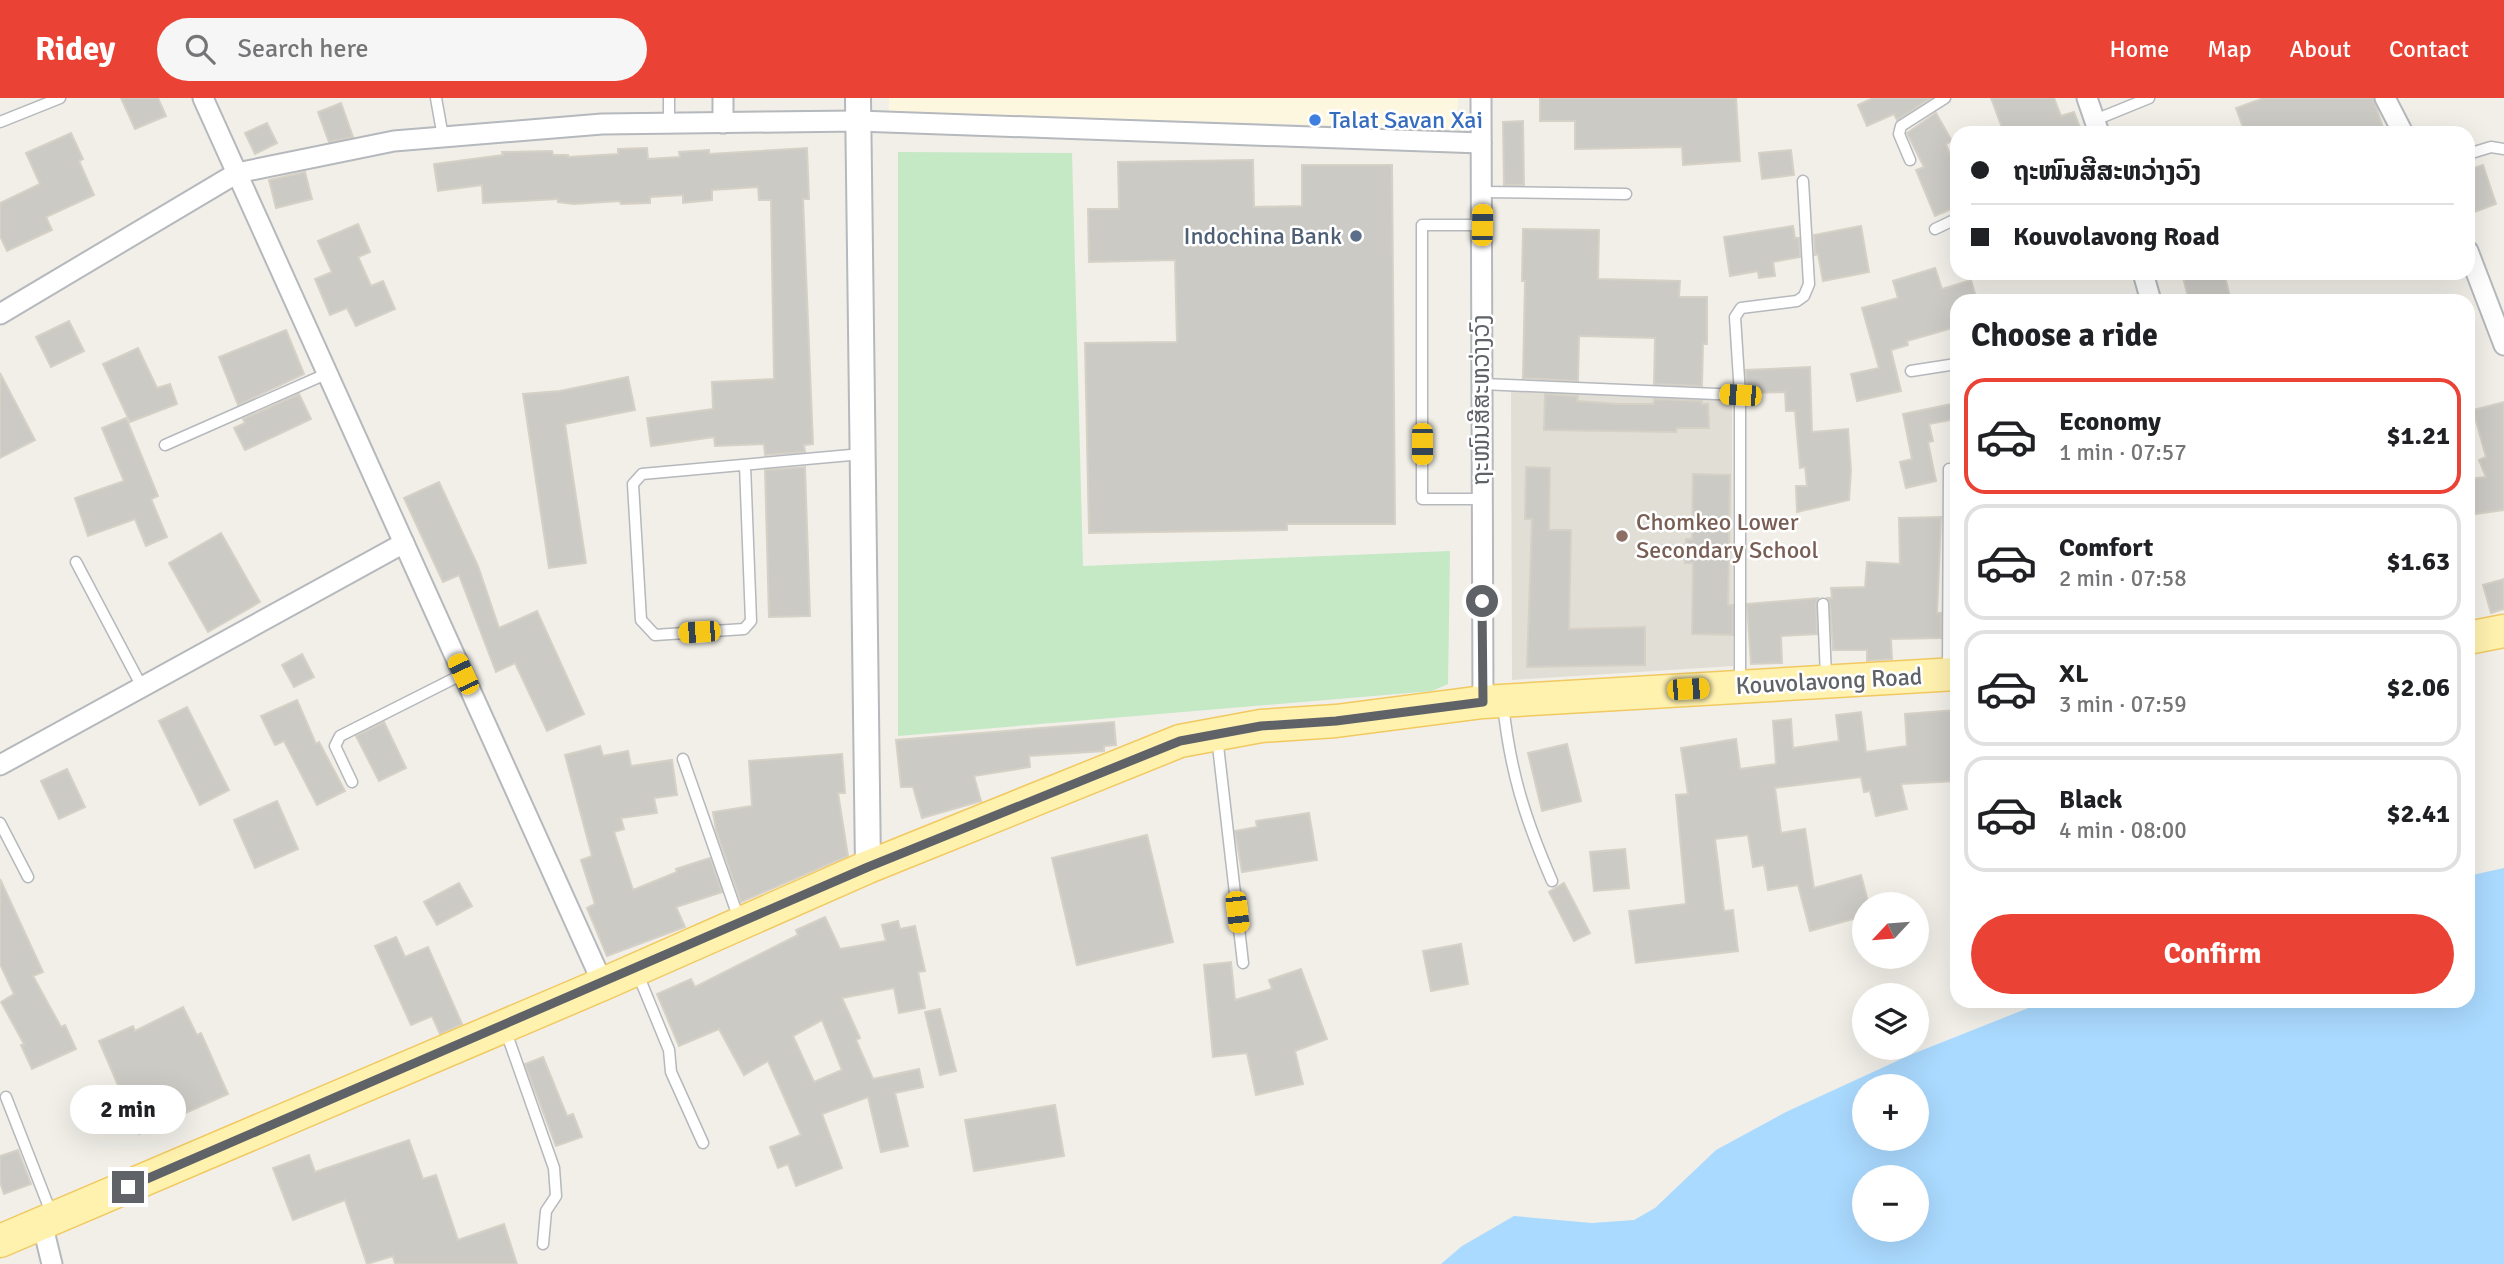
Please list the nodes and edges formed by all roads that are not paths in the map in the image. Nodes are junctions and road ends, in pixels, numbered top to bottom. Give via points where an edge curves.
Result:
1 (60, 98) edge
2 (436, 98) edge
3 (669, 98) edge
4 (723, 98) edge
5 (1480, 98) edge
6 (1945, 98) edge
7 (2087, 98) edge
8 (2149, 98) edge
9 (2385, 98) edge
10 (207, 99) edge
11 (858, 110) edge
12 (0, 122) edge
13 (723, 123) junction
14 (669, 124) junction
15 (2097, 126) edge
16 (2099, 126) edge
17 (2399, 126) edge
18 (443, 137) junction
19 (1481, 143) junction
20 (2504, 149) edge
21 (2475, 152) edge
22 (1910, 160) dead end
23 (237, 173) junction
24 (1803, 181) dead end
25 (1482, 192) junction
26 (1626, 194) dead end
27 (1950, 222) edge
28 (1482, 225) junction
29 (1935, 229) dead end
30 (2475, 269) edge
31 (0, 314) edge
32 (2504, 345) edge
33 (1950, 365) edge
34 (1912, 371) dead end
35 (326, 374) junction
36 (1482, 384) junction
37 (1740, 395) junction
38 (165, 445) dead end
39 (862, 454) junction
40 (745, 465) junction
41 (1949, 469) dead end
42 (1481, 499) junction
43 (1950, 537) edge
44 (404, 543) junction
45 (76, 562) dead end
46 (1823, 604) dead end
47 (2504, 631) edge
48 (2475, 633) edge
49 (463, 674) junction
50 (1950, 674) edge
51 (1826, 681) junction
52 (1740, 686) junction
53 (143, 688) junction
54 (1493, 702) junction
55 (1216, 734) junction
56 (683, 759) dead end
57 (0, 765) edge
58 (352, 782) dead end
59 (0, 823) edge
60 (868, 867) junction
61 (28, 877) dead end
62 (1552, 881) dead end
63 (740, 923) junction
64 (1243, 963) dead end
65 (636, 969) junction
66 (603, 984) junction
67 (504, 1026) junction
68 (6, 1097) dead end
69 (703, 1143) dead end
70 (47, 1221) junction
71 (0, 1241) edge
72 (543, 1244) dead end
73 (52, 1264) edge

1 - 12 lane
2 - 18 lane
3 - 14 lane
4 - 13 street
5 - 19 street, ຖະໜົນສີສະຫວ່າງວົງ
6 - 22 lane via 1901,126 1899,134
7 - 15 street
8 - 16 lane
9 - 17 street
10 - 23 street
11 - 13 street
11 - 19 street
11 - 39 street
13 - 14 street
14 - 18 street via 602,124
18 - 23 street via 394,141
19 - 25 street, ຖະໜົນສີສະຫວ່າງວົງ
20 - 21 lane
23 - 31 street
23 - 35 street
24 - 37 lane via 1810,284 1797,301 1741,308 1735,317
25 - 26 lane
25 - 28 street, ຖະໜົນສີສະຫວ່າງວົງ
27 - 29 lane
28 - 36 street, ຖະໜົນສີສະຫວ່າງວົງ
28 - 42 lane via 1422,225 1422,499
30 - 32 street
33 - 34 lane
35 - 38 lane
35 - 44 street
36 - 37 lane
36 - 42 street, ຖະໜົນສີສະຫວ່າງວົງ
37 - 52 lane
39 - 40 lane
39 - 60 street
40 - 40 lane via 642,474 633,484 641,620 655,635 744,629 751,621
41 - 43 lane
42 - 54 street, ຖະໜົນສີສະຫວ່າງວົງ
44 - 49 street
44 - 53 street
45 - 53 lane
46 - 51 lane
47 - 48 main road
49 - 58 lane via 340,736 335,746
49 - 66 street
50 - 51 main road, Kouvolavong Road
51 - 52 main road, Kouvolavong Road
52 - 54 main road, Kouvolavong Road
53 - 57 street
54 - 55 main road, Kouvolavong Road
54 - 62 lane via 1526,822
55 - 60 main road, Kouvolavong Road via 1170,745
55 - 64 lane
56 - 63 lane
59 - 61 lane
60 - 63 main road, Kouvolavong Road
63 - 65 main road, Kouvolavong Road
65 - 66 main road, Kouvolavong Road
65 - 69 lane via 669,1050 671,1072
66 - 67 main road, Kouvolavong Road
67 - 70 main road, Kouvolavong Road
67 - 72 lane via 554,1168 556,1196 546,1211
68 - 70 lane
70 - 71 main road, Kouvolavong Road
70 - 73 street

